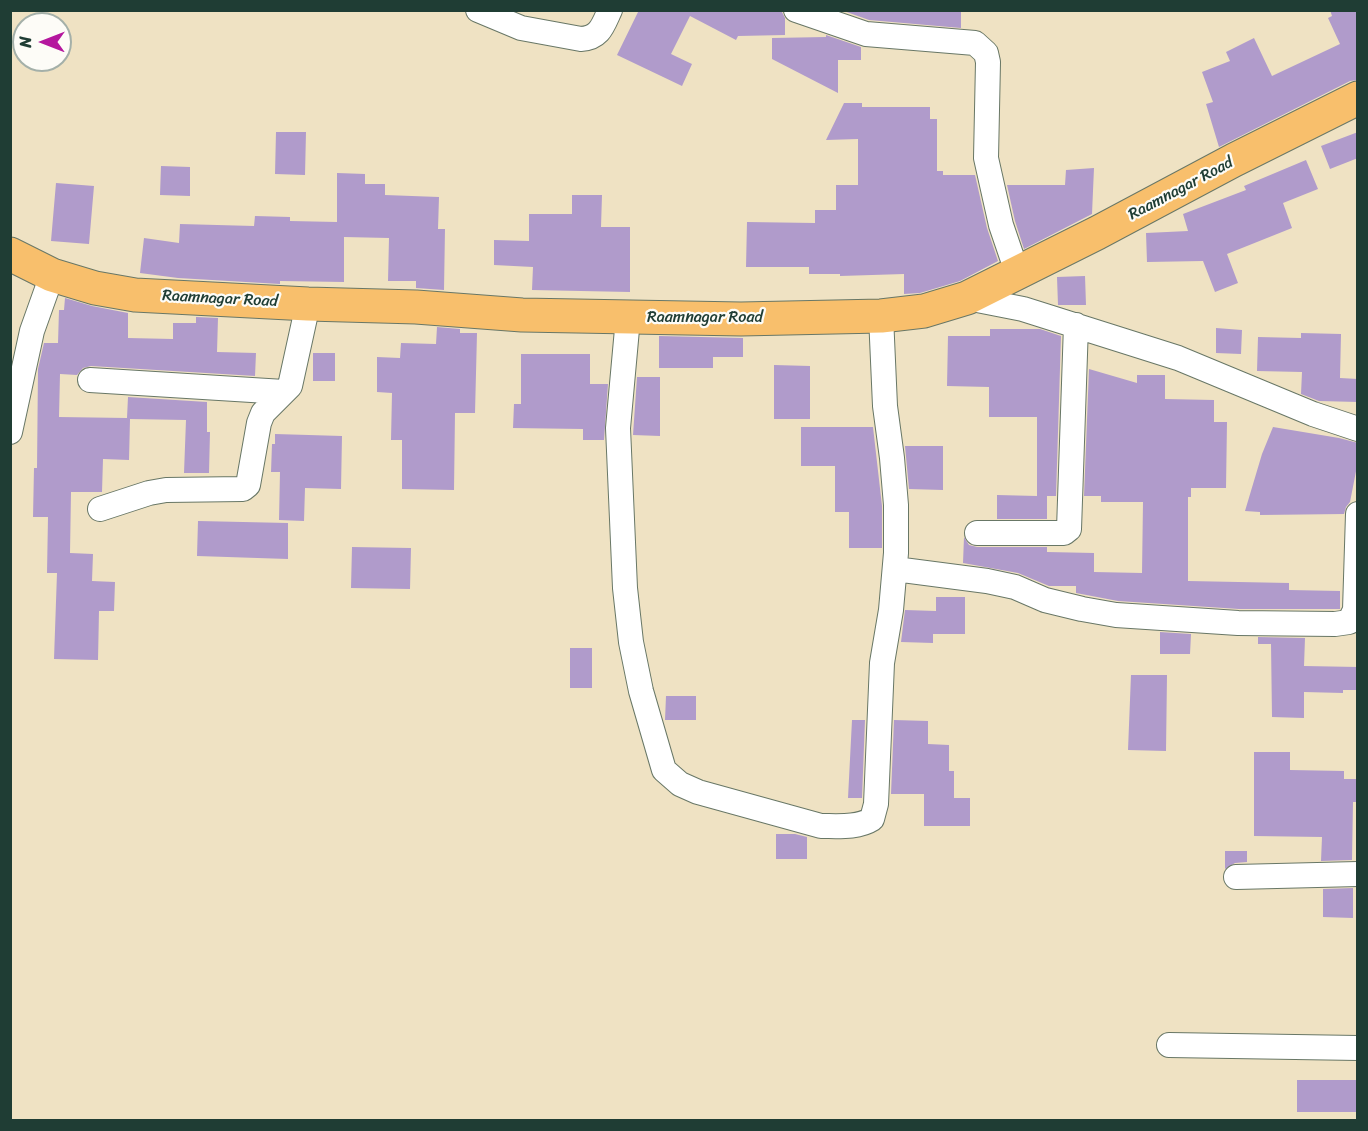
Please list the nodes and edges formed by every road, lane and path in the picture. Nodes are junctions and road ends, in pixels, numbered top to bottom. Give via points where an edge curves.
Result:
1 (478, 10) edge
2 (610, 10) edge
3 (796, 10) edge
4 (1358, 98) edge
5 (10, 254) edge
6 (1017, 273) junction
7 (52, 275) junction
8 (967, 298) junction
9 (308, 304) junction
10 (881, 316) junction
11 (628, 318) junction
12 (1076, 326) junction
13 (90, 380) dead end
14 (284, 392) junction
15 (1358, 429) edge
16 (10, 432) edge
17 (100, 509) dead end
18 (1358, 514) edge
19 (976, 533) dead end
20 (895, 569) junction
21 (1358, 874) edge
22 (1236, 877) dead end
23 (1169, 1046) dead end
24 (1358, 1048) edge

1 - 2 street via 520,27 581,39 600,32
3 - 6 street via 866,34 975,43 986,52 986,158
4 - 6 highway, Raamnagar Road
5 - 7 highway, Raamnagar Road
6 - 8 highway, Raamnagar Road
7 - 9 highway, Raamnagar Road via 95,288 135,294
7 - 16 street via 32,331
8 - 10 highway, Raamnagar Road via 924,311
8 - 12 street via 1023,309
9 - 11 highway, Raamnagar Road
9 - 14 street via 293,376
10 - 11 highway, Raamnagar Road
10 - 20 street via 885,406 896,505
11 - 20 street via 618,428 625,588 641,691 664,770 680,784 717,798 821,826 864,824 872,819 876,804 882,663
12 - 15 street via 1178,358
12 - 19 street via 1069,529 1064,533
13 - 14 street
14 - 17 street via 261,417 250,481 245,487 158,492
18 - 20 street via 1355,610 1349,622 1335,624 1116,615 1045,600 1015,587 987,581
21 - 22 street
23 - 24 street

